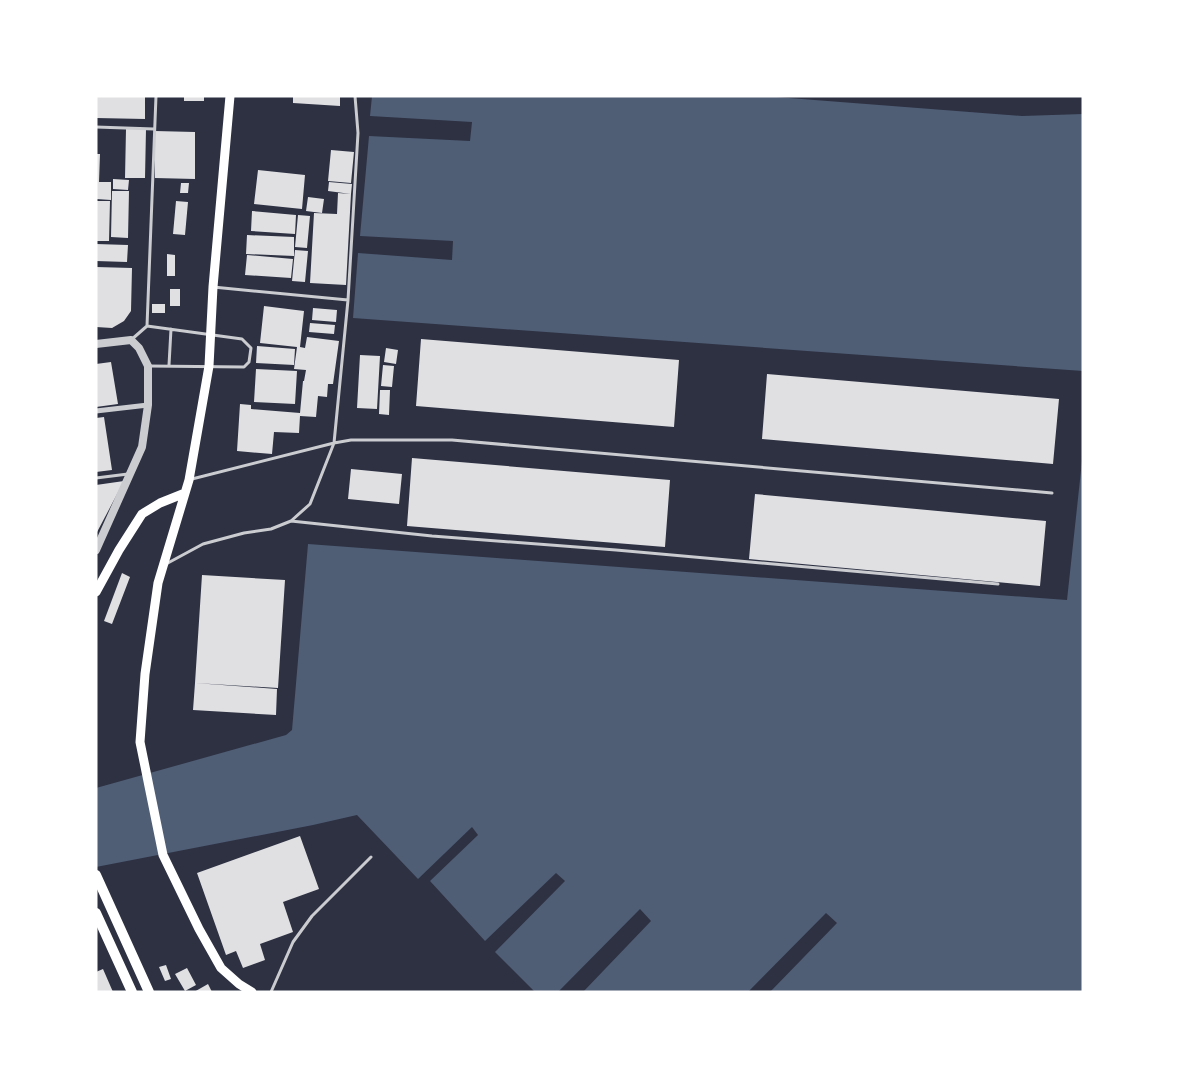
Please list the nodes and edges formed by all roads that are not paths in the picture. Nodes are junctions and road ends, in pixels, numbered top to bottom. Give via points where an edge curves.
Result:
1 (156, 96) edge
2 (230, 96) edge
3 (355, 96) edge
4 (96, 127) edge
5 (154, 129) junction
6 (213, 287) junction
7 (348, 300) junction
8 (147, 326) junction
9 (171, 329) junction
10 (210, 334) junction
11 (131, 340) junction
12 (96, 344) edge
13 (170, 365) junction
14 (148, 366) junction
15 (209, 366) junction
16 (148, 405) junction
17 (96, 411) edge
18 (334, 443) junction
19 (130, 473) junction
20 (96, 478) edge
21 (189, 480) junction
22 (185, 493) junction
23 (1052, 493) dead end
24 (291, 521) junction
25 (96, 550) edge
26 (163, 565) junction
27 (998, 584) dead end
28 (96, 592) edge
29 (371, 857) dead end
30 (96, 875) edge
31 (96, 913) edge
32 (132, 992) edge
33 (149, 992) edge
34 (252, 992) edge
35 (271, 992) edge

1 - 5 lane
2 - 6 main road
3 - 7 lane via 358,133
4 - 5 lane
5 - 8 lane
6 - 7 lane
6 - 10 main road
7 - 18 lane
8 - 9 lane
8 - 11 lane
9 - 10 lane
9 - 13 lane
10 - 15 main road
10 - 15 lane via 242,339 251,348 249,362 244,367
11 - 12 street
11 - 14 street
13 - 14 lane
13 - 15 lane
14 - 16 street
15 - 21 main road
16 - 17 street
16 - 19 street via 142,447
18 - 21 lane
18 - 23 lane via 351,440 452,440
18 - 24 lane via 310,504
19 - 20 lane
19 - 25 street
21 - 22 main road
22 - 26 main road
22 - 28 main road via 142,514
24 - 26 lane via 271,529 203,544
24 - 27 lane
26 - 34 main road via 145,674 140,742 163,855 221,968
29 - 35 lane via 312,916 293,942
30 - 33 main road
31 - 32 main road

